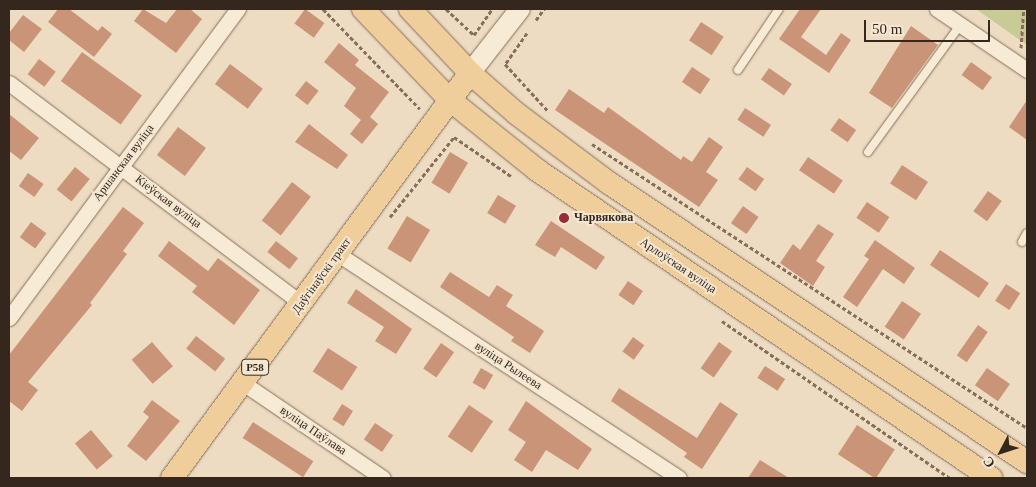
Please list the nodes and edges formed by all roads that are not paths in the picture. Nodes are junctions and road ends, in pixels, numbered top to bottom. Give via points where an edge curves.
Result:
1 (238, 9) edge
2 (363, 9) edge
3 (410, 9) edge
4 (520, 9) edge
5 (779, 9) edge
6 (937, 9) edge
7 (961, 24) junction
8 (1023, 67) edge
9 (738, 70) dead end
10 (470, 73) junction
11 (9, 84) edge
12 (450, 100) junction
13 (868, 152) dead end
14 (122, 167) junction
15 (1027, 233) edge
16 (1022, 242) dead end
17 (338, 254) junction
18 (302, 304) junction
19 (9, 318) edge
20 (243, 383) junction
21 (1027, 462) edge
22 (172, 478) edge
23 (383, 478) edge
24 (679, 478) edge
25 (991, 478) edge

1 - 14 street, Аршанская вуліца
2 - 12 main road, Арлоўская вуліца
3 - 10 main road
4 - 10 main road, Р58
5 - 9 lane
6 - 7 street
7 - 8 street
7 - 13 lane
10 - 12 main road, Даўгінаўскі тракт / Р58
10 - 21 main road via 609,183
11 - 14 street, Кіеўская вуліца
12 - 17 main road, Даўгінаўскі тракт / Р58
12 - 25 main road, Арлоўская вуліца via 537,170
14 - 18 street, Кіеўская вуліца
14 - 19 street, Аршанская вуліца
15 - 16 lane
17 - 18 main road, Даўгінаўскі тракт / Р58
17 - 24 street, вуліца Рылеева
18 - 20 main road, Даўгінаўскі тракт / Р58
20 - 22 main road, Даўгінаўскі тракт / Р58
20 - 23 street, вуліца Паўлава

